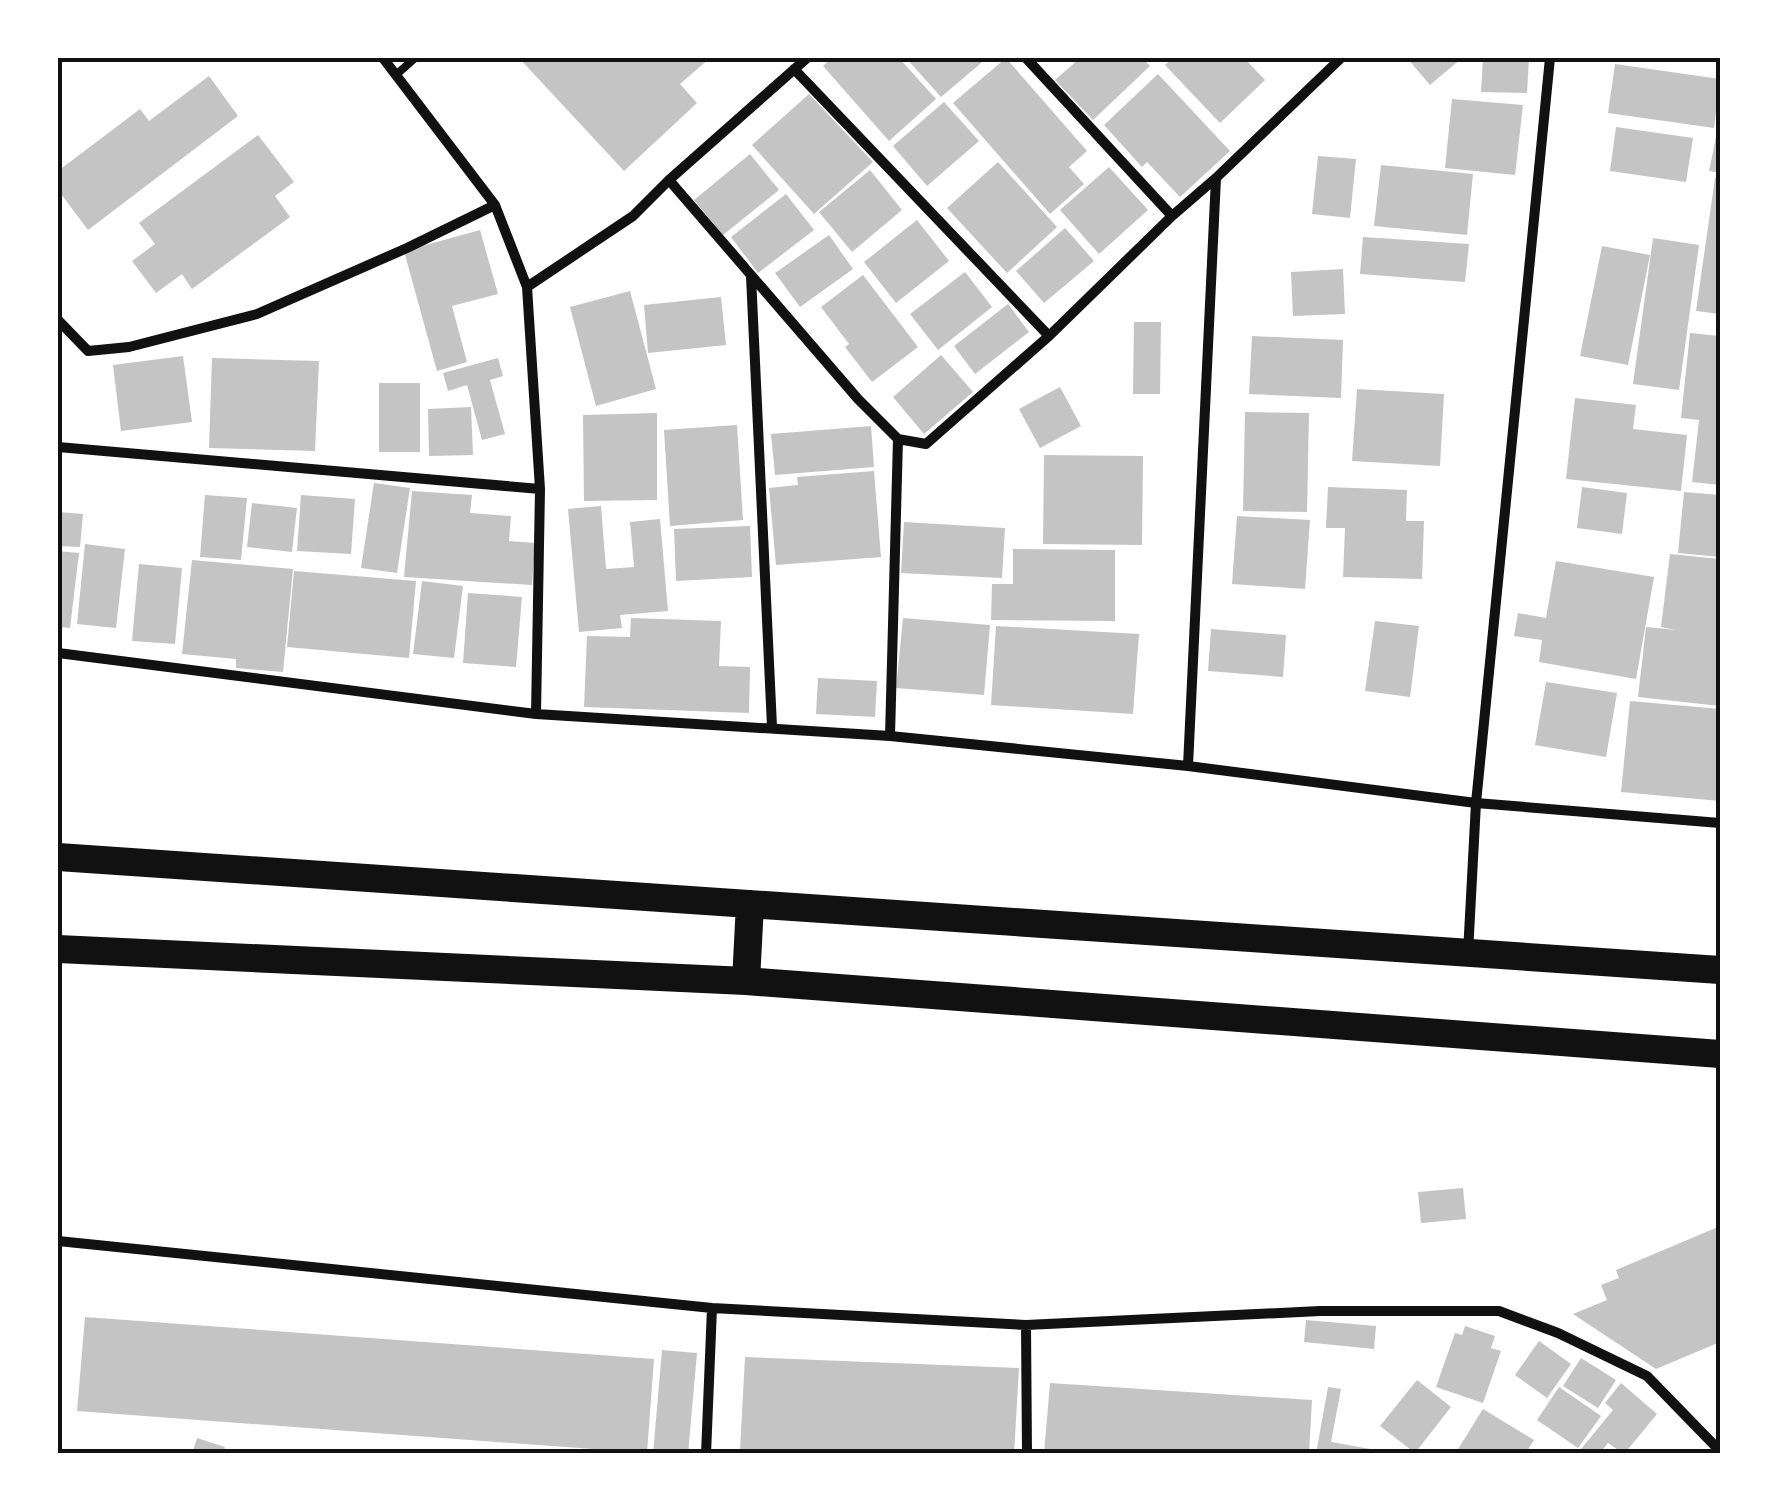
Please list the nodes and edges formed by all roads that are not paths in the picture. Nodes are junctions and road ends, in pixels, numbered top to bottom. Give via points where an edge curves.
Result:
1 (383, 58) edge
2 (415, 58) edge
3 (807, 58) edge
4 (1026, 58) edge
5 (1341, 58) edge
6 (1550, 58) edge
7 (794, 69) junction
8 (397, 74) junction
9 (1216, 178) junction
10 (669, 180) junction
11 (495, 205) junction
12 (1172, 216) junction
13 (752, 275) junction
14 (528, 287) junction
15 (58, 320) edge
16 (1050, 336) junction
17 (898, 439) junction
18 (58, 448) edge
19 (540, 490) junction
20 (58, 654) edge
21 (536, 714) junction
22 (772, 727) junction
23 (890, 736) junction
24 (1188, 766) junction
25 (1476, 803) junction
26 (1720, 823) edge
27 (58, 857) edge
28 (750, 904) junction
29 (58, 949) edge
30 (1468, 954) junction
31 (1720, 970) edge
32 (746, 980) junction
33 (1720, 1054) edge
34 (58, 1241) edge
35 (712, 1308) junction
36 (1026, 1325) junction
37 (1720, 1451) edge
38 (706, 1454) edge
39 (1027, 1454) edge

1 - 8 street
2 - 8 lane
3 - 7 street
4 - 12 street
5 - 9 street
6 - 25 street
7 - 10 street
7 - 16 street
8 - 11 street
9 - 12 street
9 - 24 street
10 - 13 street
10 - 14 street via 633,216
11 - 14 street
11 - 15 street via 238,319 88,351
12 - 16 street
13 - 17 street
13 - 22 street
14 - 19 street
16 - 17 street via 926,444
17 - 23 street
18 - 19 street
19 - 21 street
20 - 21 street
21 - 22 street
22 - 23 street
23 - 24 street
24 - 25 street
25 - 26 street
25 - 30 street
27 - 28 highway
28 - 30 highway
28 - 32 highway
29 - 32 highway
30 - 31 highway
32 - 33 highway
34 - 35 street
35 - 36 street
35 - 38 street
36 - 37 street via 1320,1311 1499,1311 1647,1376
36 - 39 street

